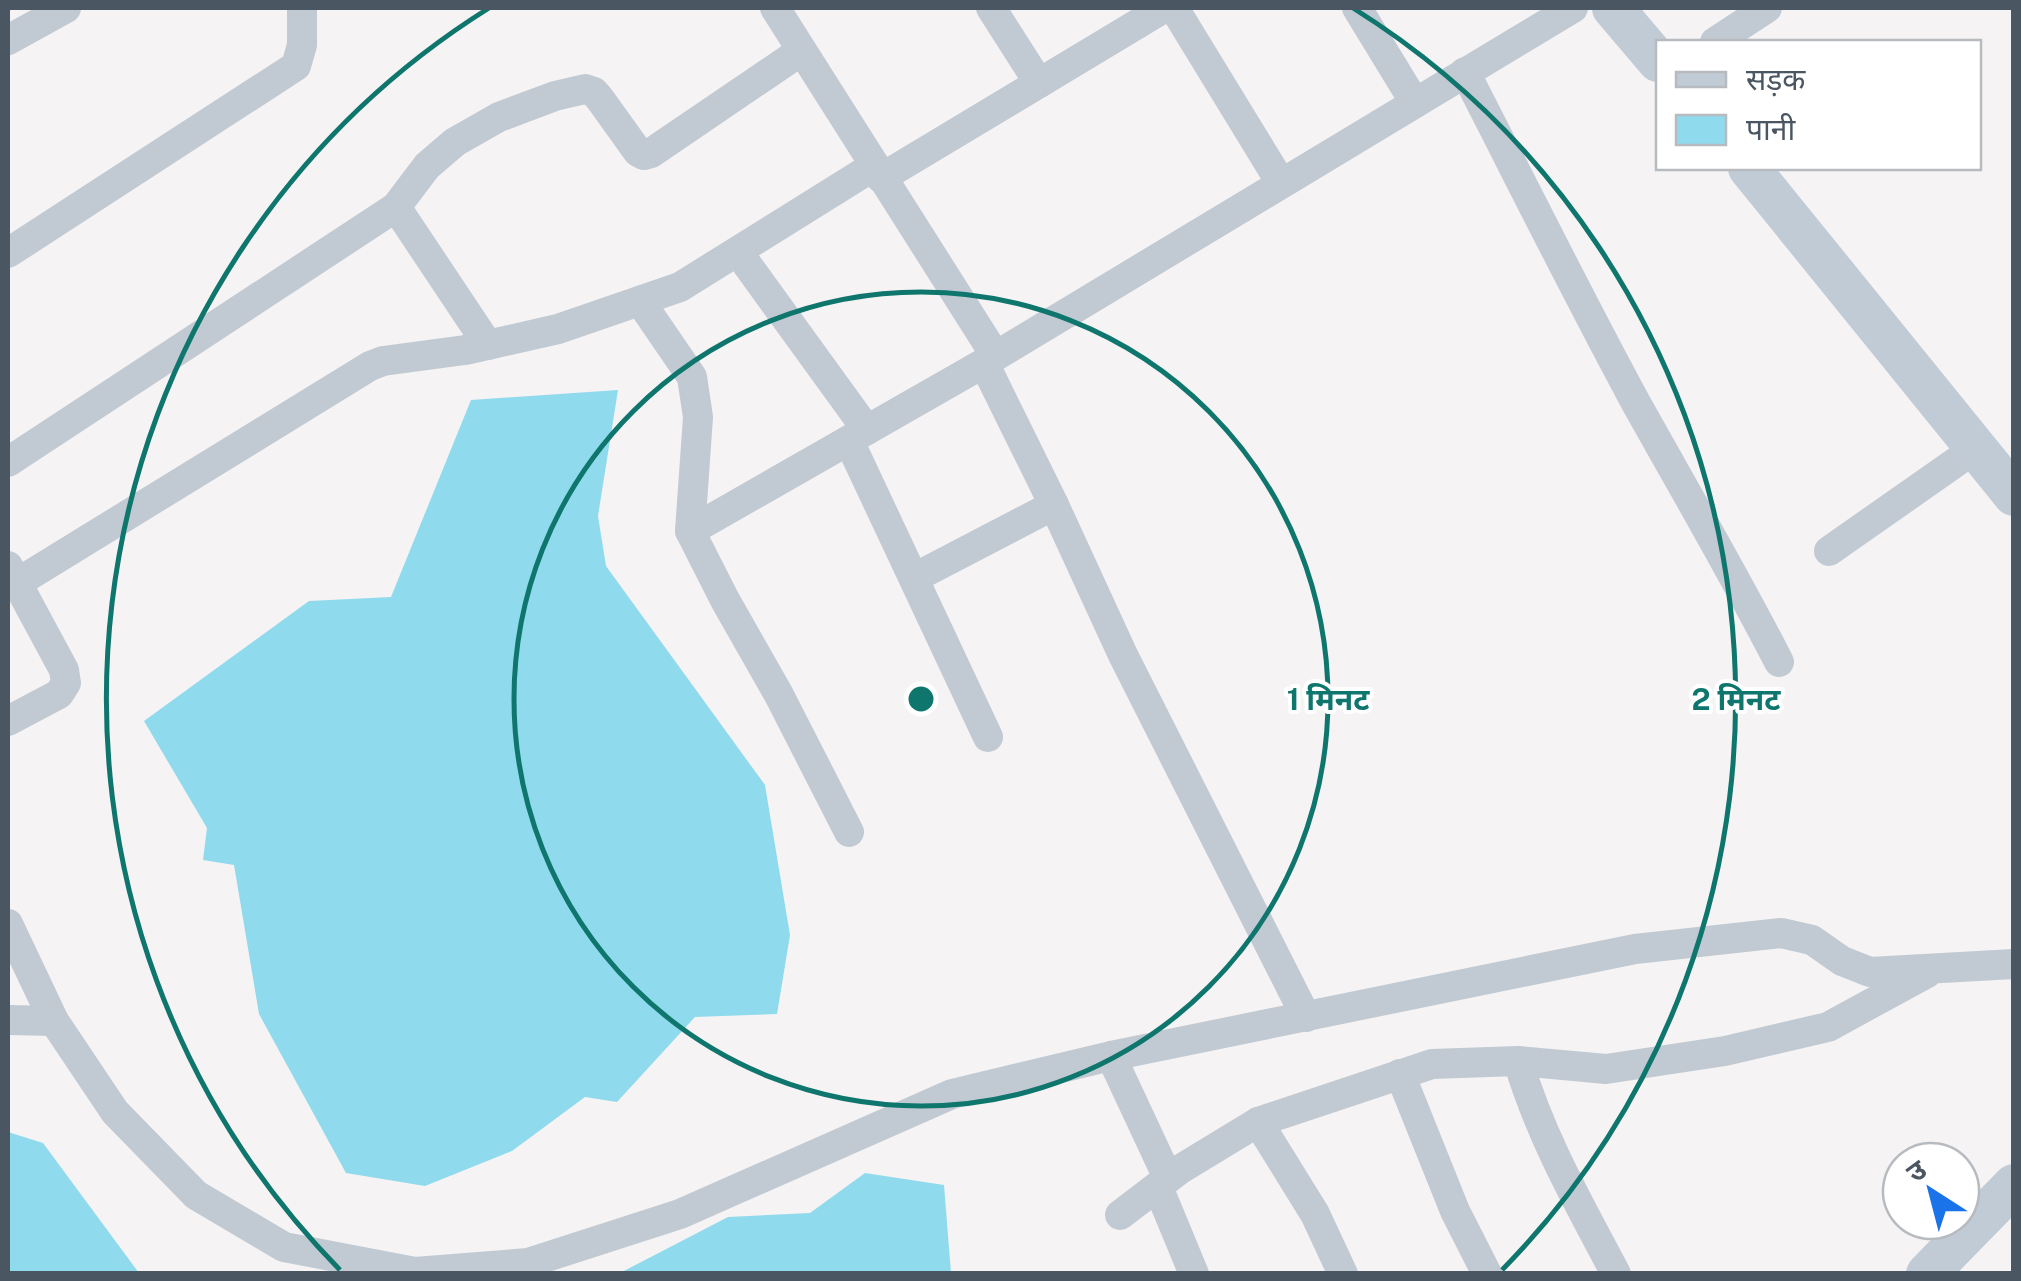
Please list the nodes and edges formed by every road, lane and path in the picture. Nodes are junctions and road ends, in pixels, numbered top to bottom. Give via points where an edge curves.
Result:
1 (66, 8) edge
2 (302, 8) edge
3 (774, 8) edge
4 (991, 8) edge
5 (1164, 8) edge
6 (1174, 8) edge
7 (1357, 8) edge
8 (1573, 8) edge
9 (1613, 8) edge
10 (1767, 8) edge
11 (8, 40) edge
12 (1718, 40) edge
13 (801, 51) junction
14 (1656, 59) edge
15 (1466, 72) junction
16 (1038, 83) junction
17 (1414, 103) junction
18 (1751, 170) edge
19 (878, 172) junction
20 (1281, 183) junction
21 (396, 207) junction
22 (738, 252) junction
23 (8, 253) edge
24 (640, 301) junction
25 (488, 345) junction
26 (989, 359) junction
27 (858, 436) junction
28 (1976, 448) junction
29 (8, 462) edge
30 (2014, 495) edge
31 (1054, 505) junction
32 (690, 531) junction
33 (1830, 551) dead end
34 (12, 575) edge
35 (914, 578) junction
36 (1779, 662) dead end
37 (8, 721) edge
38 (988, 737) dead end
39 (849, 832) dead end
40 (8, 924) edge
41 (2014, 964) edge
42 (1934, 969) junction
43 (1306, 1017) junction
44 (8, 1020) edge
45 (54, 1021) junction
46 (1111, 1056) junction
47 (1518, 1061) junction
48 (1400, 1074) junction
49 (1258, 1122) junction
50 (1163, 1182) junction
51 (2014, 1185) edge
52 (1120, 1216) dead end
53 (360, 1267) edge
54 (1194, 1274) edge
55 (1343, 1274) edge
56 (1487, 1274) edge
57 (1616, 1274) edge
58 (1927, 1274) edge

1 - 11 street
2 - 23 street via 296,66
3 - 13 street
4 - 16 street
5 - 16 street
6 - 20 street
7 - 17 street
8 - 15 street
9 - 14 street
10 - 12 street
13 - 19 street
13 - 21 street via 644,155 594,92 555,96 499,117 427,166
15 - 17 street
15 - 36 street
16 - 19 street
17 - 20 street
18 - 28 street
19 - 22 street
19 - 26 street
20 - 26 street
21 - 25 street
21 - 29 street
22 - 24 street via 680,287
22 - 27 street
24 - 25 street via 558,330
24 - 32 street via 692,376 698,418
25 - 34 street via 370,366
26 - 27 street
26 - 31 street
27 - 32 street
27 - 35 street
28 - 30 street
28 - 33 street
31 - 35 street
31 - 43 street via 1122,655
32 - 39 street
34 - 37 street via 66,683 59,694
35 - 38 street
40 - 45 street
41 - 42 street
42 - 43 street via 1870,972 1812,940 1780,933 1636,950
42 - 47 street via 1828,1027 1725,1052 1606,1068
43 - 46 street
44 - 45 street
45 - 53 street via 115,1112 196,1195 284,1247
46 - 50 street
46 - 53 street via 952,1094 680,1214 528,1263 414,1272
47 - 48 street via 1432,1064
47 - 57 street via 1554,1156
48 - 49 street
48 - 56 street
49 - 50 street
49 - 55 street
50 - 52 street
50 - 54 street
51 - 58 street

